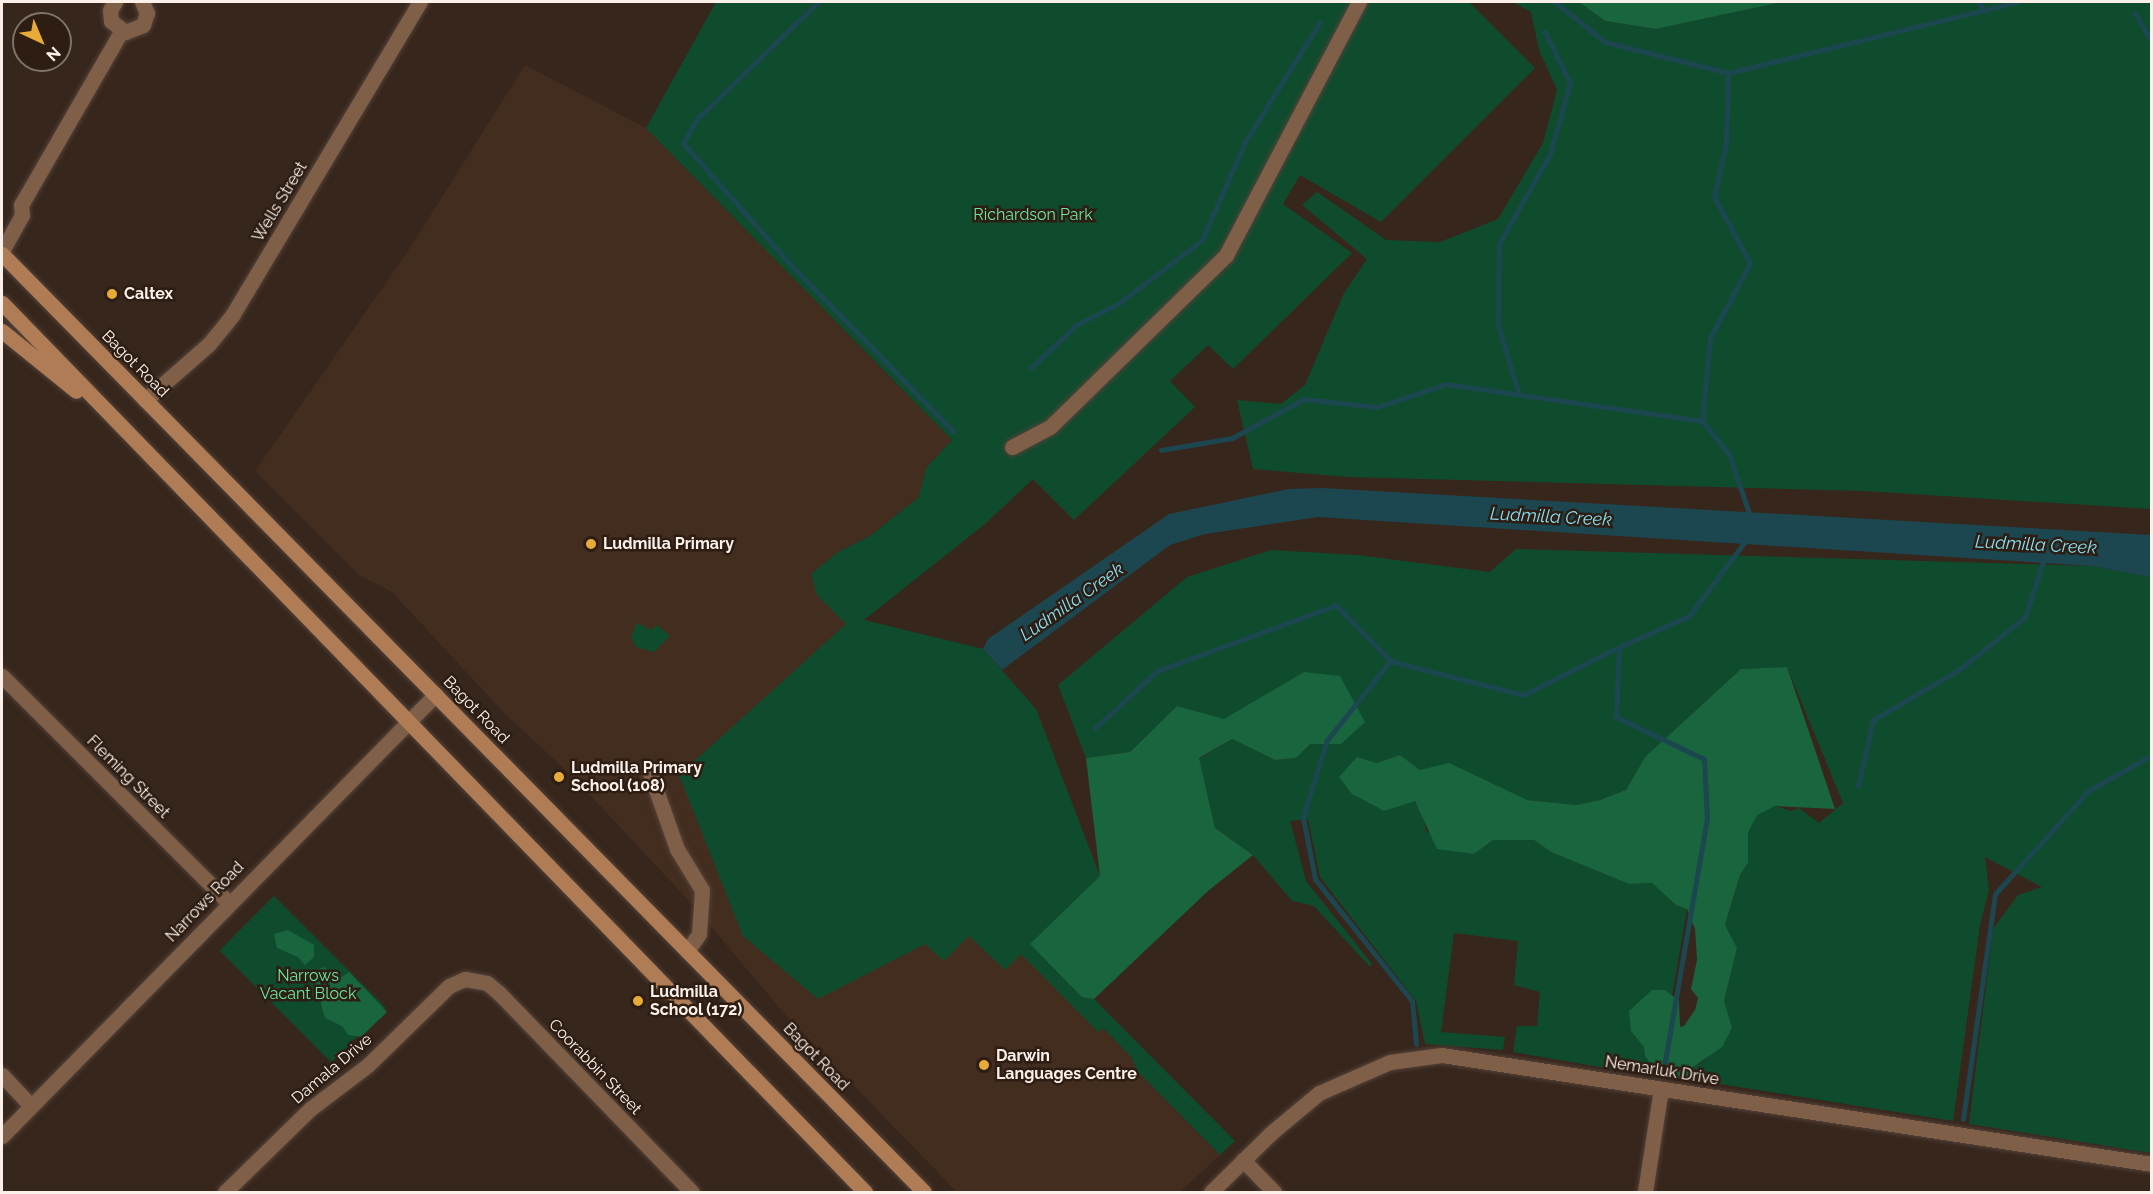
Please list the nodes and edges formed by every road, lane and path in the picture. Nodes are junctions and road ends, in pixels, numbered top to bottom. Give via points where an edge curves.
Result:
1 (112, 2) edge
2 (142, 2) edge
3 (420, 2) edge
4 (1359, 2) edge
5 (122, 30) junction
6 (2, 252) edge
7 (2, 303) edge
8 (2, 331) edge
9 (145, 400) junction
10 (102, 411) junction
11 (1012, 447) dead end
12 (2, 676) edge
13 (436, 694) junction
14 (406, 724) junction
15 (649, 770) dead end
16 (229, 903) junction
17 (687, 951) junction
18 (465, 979) joint
19 (2, 1075) edge
20 (1661, 1089) junction
21 (31, 1106) junction
22 (2, 1136) edge
23 (1243, 1161) junction
24 (2151, 1164) edge
25 (225, 1192) edge
26 (692, 1192) edge
27 (865, 1192) edge
28 (924, 1192) edge
29 (1211, 1192) edge
30 (1274, 1192) edge
31 (1646, 1192) edge

1 - 5 street via 111,21
2 - 5 street via 147,13 142,25 132,32
3 - 9 street, Wells Street via 233,314 209,344
4 - 11 street via 1226,255 1050,427
5 - 6 street via 21,205 22,215
6 - 9 main road, Bagot Road
7 - 10 main road
8 - 10 main road
9 - 13 main road, Bagot Road
10 - 14 main road
12 - 16 street, Fleming Street
13 - 14 street, Narrows Road
13 - 17 main road, Bagot Road
14 - 16 street, Narrows Road
14 - 27 main road
15 - 17 street via 677,849 702,890 699,934
16 - 21 street, Narrows Road
17 - 28 main road, Bagot Road
18 - 25 street, Damala Drive via 449,986 368,1065 309,1109
18 - 26 street, Coorabbin Street via 487,984 499,993
19 - 21 street
20 - 23 street, Nemarluk Drive via 1442,1055 1416,1057 1362,1072 1319,1093
20 - 24 street, Nemarluk Drive
20 - 31 street
21 - 22 street, Narrows Road
23 - 29 street, Nemarluk Drive
23 - 30 street

